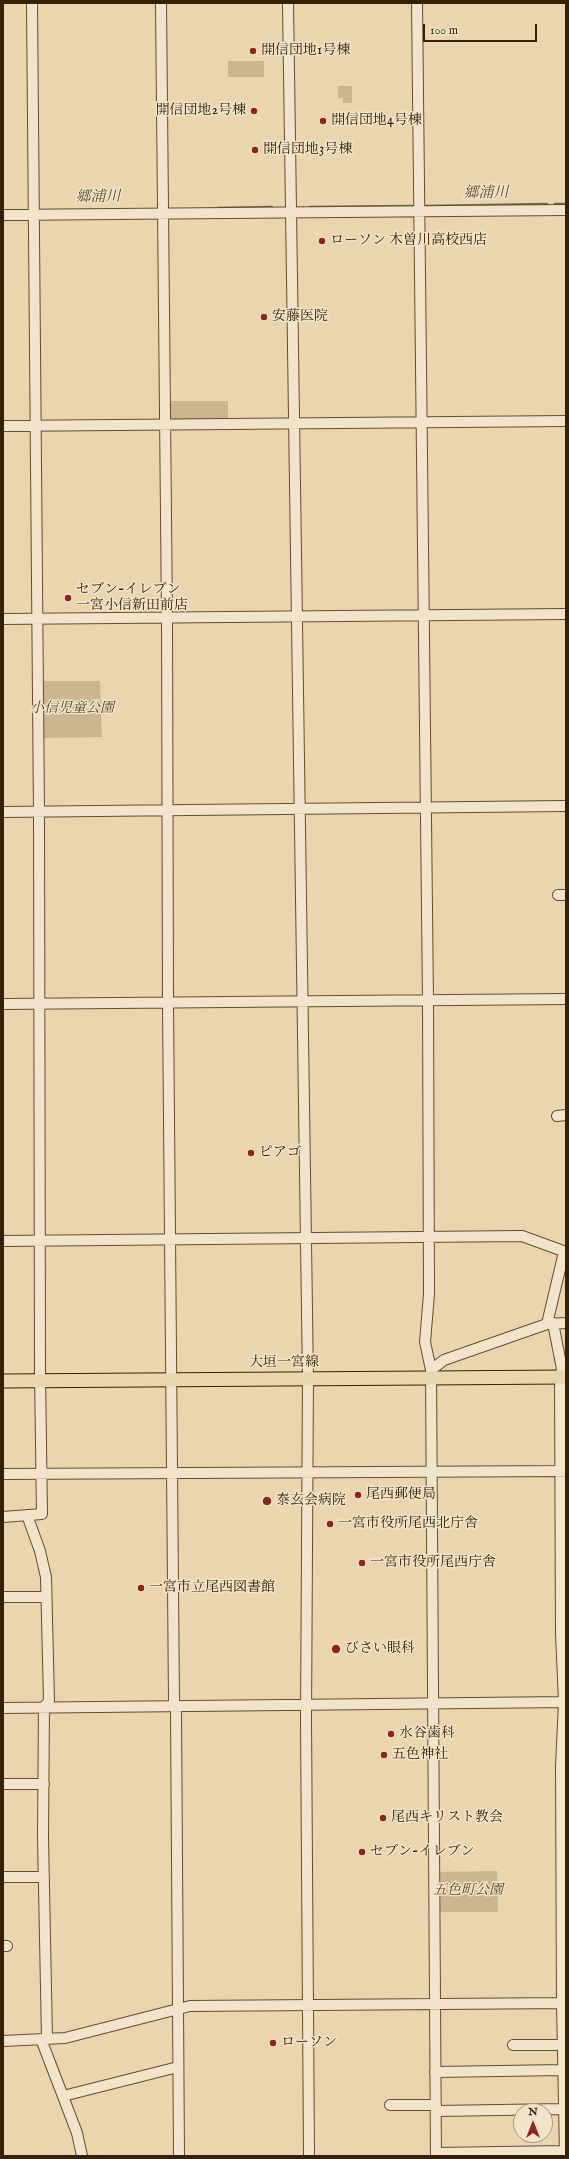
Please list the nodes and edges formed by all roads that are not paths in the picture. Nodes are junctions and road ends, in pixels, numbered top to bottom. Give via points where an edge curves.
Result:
1 (32, 3) edge
2 (161, 3) edge
3 (288, 3) edge
4 (417, 3) edge
5 (566, 210) edge
6 (420, 211) junction
7 (291, 212) junction
8 (33, 214) junction
9 (163, 214) junction
10 (3, 215) edge
11 (566, 421) edge
12 (423, 422) junction
13 (294, 423) junction
14 (165, 425) junction
15 (3, 426) edge
16 (35, 426) junction
17 (566, 614) edge
18 (424, 616) junction
19 (298, 617) junction
20 (167, 618) junction
21 (3, 619) edge
22 (36, 619) junction
23 (566, 806) edge
24 (426, 808) junction
25 (299, 809) junction
26 (168, 810) junction
27 (3, 812) edge
28 (39, 812) junction
29 (566, 999) edge
30 (428, 1000) junction
31 (301, 1001) junction
32 (168, 1003) junction
33 (3, 1004) edge
34 (38, 1005) junction
35 (428, 1236) junction
36 (305, 1238) junction
37 (171, 1239) junction
38 (3, 1241) edge
39 (41, 1241) junction
40 (565, 1252) edge
41 (566, 1323) edge
42 (550, 1324) junction
43 (3, 1373) edge
44 (564, 1373) edge
45 (431, 1374) junction
46 (308, 1375) junction
47 (40, 1376) junction
48 (171, 1376) junction
49 (3, 1382) edge
50 (308, 1471) junction
51 (433, 1471) junction
52 (563, 1471) edge
53 (41, 1473) junction
54 (172, 1473) junction
55 (3, 1474) edge
56 (27, 1515) junction
57 (3, 1517) edge
58 (3, 1597) edge
59 (46, 1597) junction
60 (565, 1702) edge
61 (435, 1703) junction
62 (306, 1705) junction
63 (174, 1706) junction
64 (44, 1707) junction
65 (3, 1708) edge
66 (564, 1766) edge
67 (3, 1784) edge
68 (44, 1784) junction
69 (3, 1877) edge
70 (44, 1877) junction
71 (564, 2003) edge
72 (435, 2005) junction
73 (307, 2006) junction
74 (177, 2008) junction
75 (44, 2039) junction
76 (3, 2040) edge
77 (513, 2045) dead end
78 (563, 2045) junction
79 (564, 2065) edge
80 (178, 2067) junction
81 (436, 2072) junction
82 (63, 2096) junction
83 (390, 2105) dead end
84 (436, 2108) junction
85 (563, 2109) junction
86 (565, 2153) edge
87 (436, 2154) edge
88 (82, 2156) edge
89 (179, 2156) edge
90 (309, 2156) edge

1 - 8 street
2 - 9 street
3 - 7 street
4 - 6 street
5 - 6 street
6 - 7 street
6 - 12 street
7 - 9 street
7 - 13 street
8 - 9 street
8 - 10 street
8 - 16 street
9 - 14 street
11 - 12 street
12 - 13 street
12 - 18 street
13 - 14 street
13 - 19 street
14 - 16 street
14 - 20 street
15 - 16 street
16 - 22 street
17 - 18 street
18 - 19 street
18 - 24 street
19 - 20 street
19 - 25 street
20 - 22 street
20 - 26 street
21 - 22 street
22 - 28 street
23 - 24 street
24 - 25 street
24 - 30 street
25 - 26 street
25 - 31 street
26 - 28 street
26 - 32 street
27 - 28 street
28 - 34 street
29 - 30 street
30 - 31 street
30 - 35 street
31 - 32 street
31 - 36 street
32 - 34 street
32 - 37 street
33 - 34 street
34 - 39 street
35 - 36 street
35 - 40 street via 522,1236
35 - 45 street via 429,1294 425,1342
36 - 37 street
36 - 46 street
37 - 39 street
37 - 48 street
38 - 39 street
39 - 47 street
40 - 42 street
41 - 42 street
42 - 44 street
42 - 45 street via 444,1360
43 - 47 main road, 大垣一宮線
44 - 45 main road, 大垣一宮線
44 - 52 street
45 - 46 main road, 大垣一宮線
45 - 51 street
46 - 48 main road, 大垣一宮線
46 - 50 street
47 - 48 main road, 大垣一宮線
47 - 49 main road, 大垣一宮線
47 - 53 street
48 - 54 street
50 - 51 street
50 - 54 street
50 - 62 street
51 - 52 street
51 - 61 street
52 - 60 street via 561,1634
53 - 54 street
53 - 55 street
53 - 56 street via 42,1514
54 - 63 street
56 - 57 street
56 - 59 street via 44,1566
58 - 59 street
59 - 64 street via 49,1701
60 - 61 street
60 - 66 street
61 - 62 street
61 - 72 street
62 - 63 street
62 - 73 street
63 - 64 street
63 - 74 street
64 - 65 street
64 - 68 street
66 - 71 street
67 - 68 street
68 - 70 street
69 - 70 street
70 - 75 street
71 - 72 street
71 - 78 street
72 - 73 street
72 - 81 street
73 - 74 street
73 - 90 street
74 - 75 street via 65,2038
74 - 80 street
75 - 76 street
75 - 82 street
77 - 78 street
78 - 79 street
79 - 81 street
79 - 85 street
80 - 82 street
80 - 89 street
81 - 84 street
82 - 88 street via 78,2133
83 - 84 street
84 - 85 street
84 - 87 street
85 - 86 street
86 - 87 street

